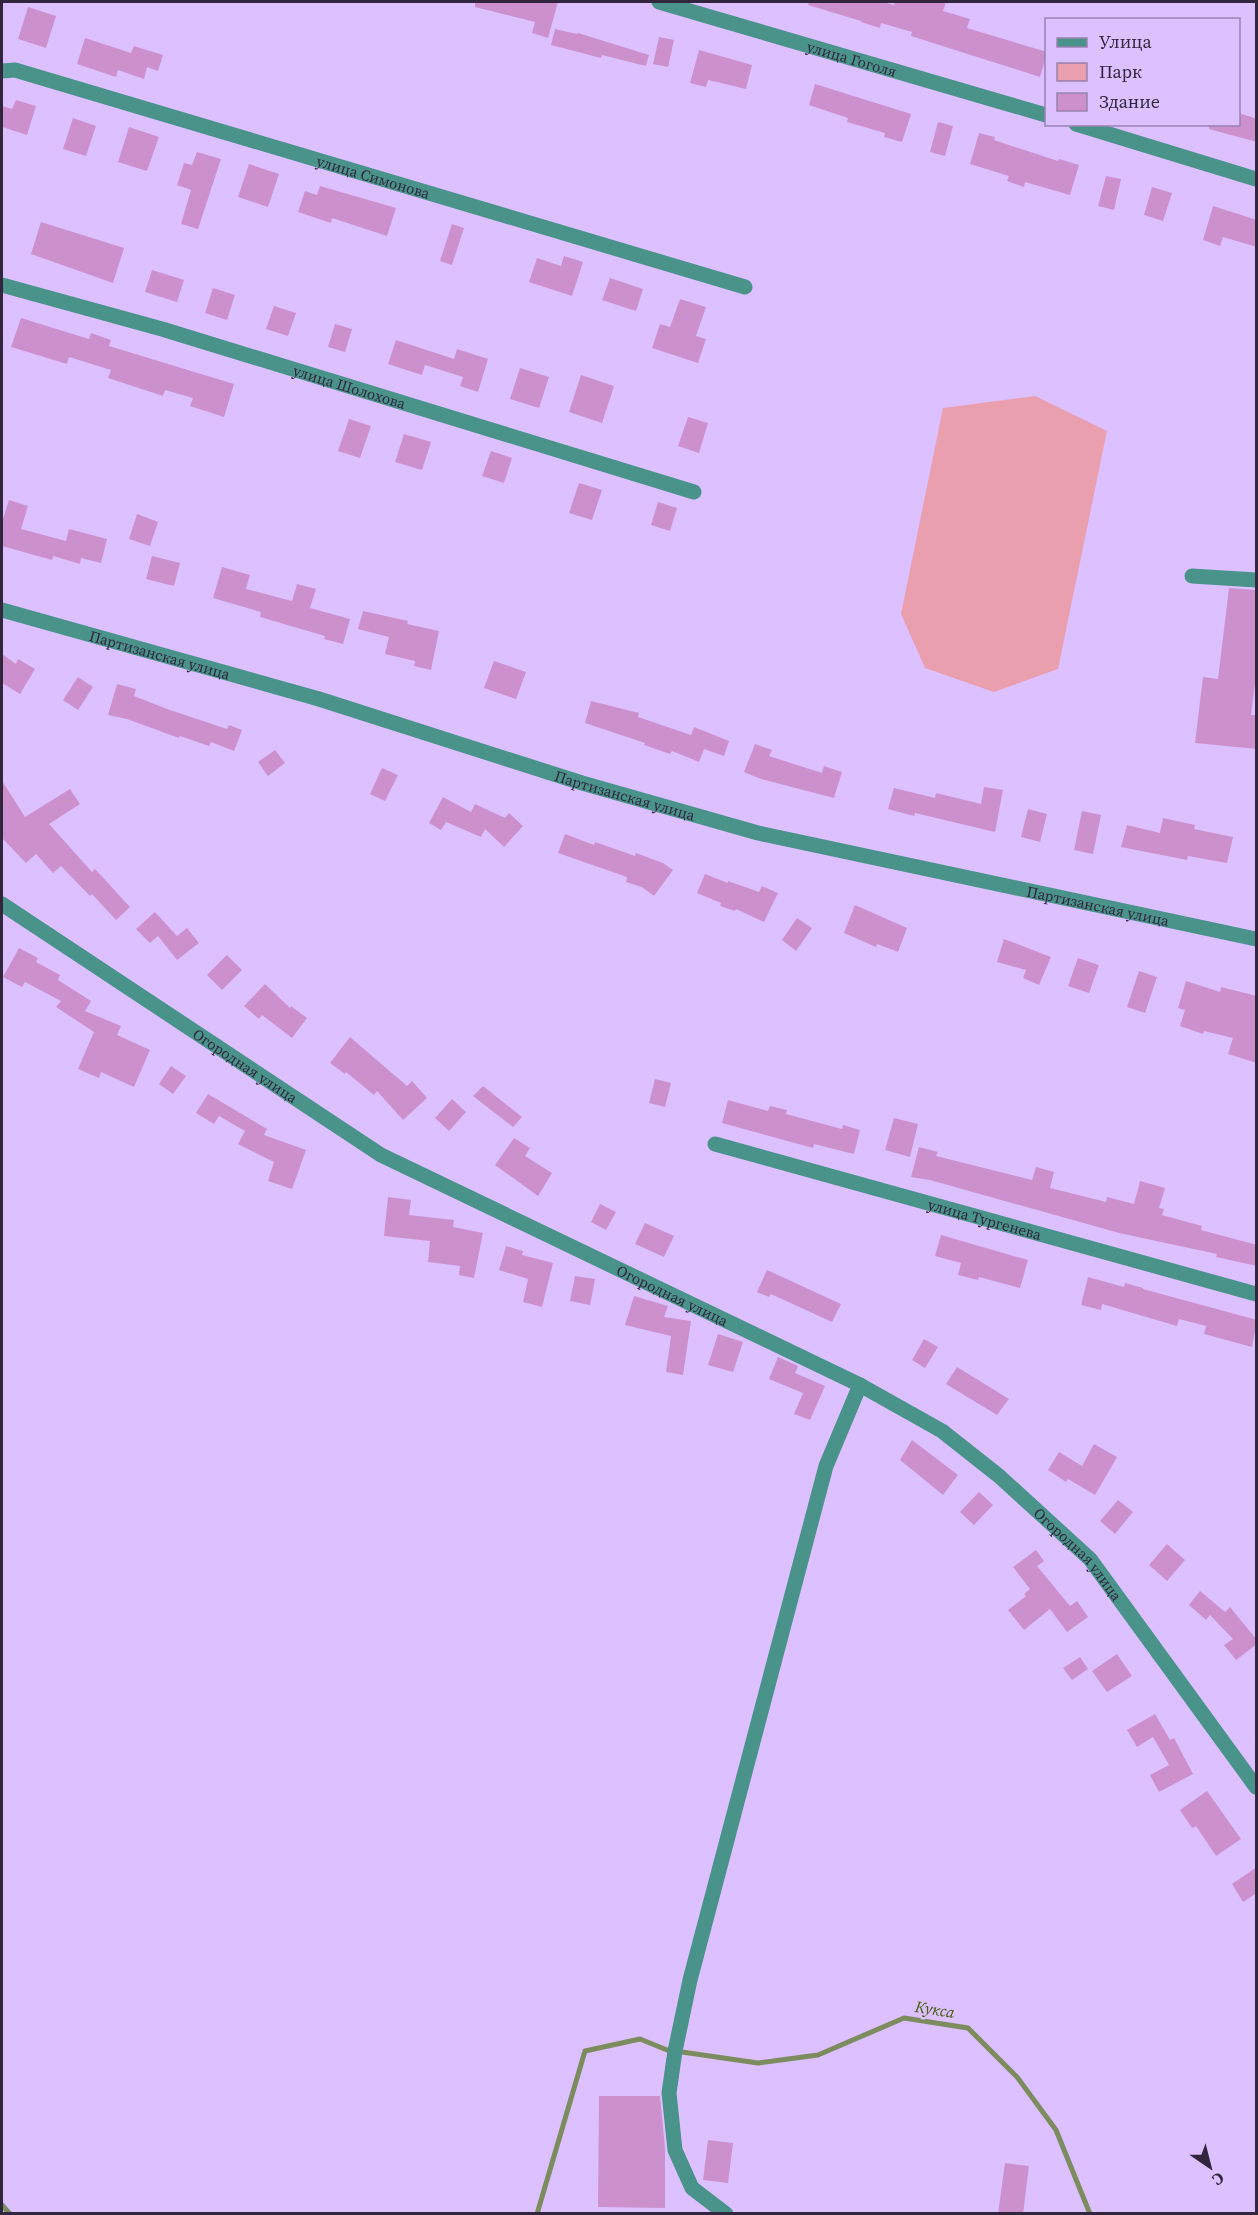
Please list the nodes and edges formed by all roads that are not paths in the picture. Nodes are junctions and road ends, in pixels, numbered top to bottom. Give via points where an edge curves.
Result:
1 (659, 2) edge
2 (2, 71) edge
3 (1045, 115) edge
4 (1083, 126) edge
5 (1257, 179) edge
6 (2, 285) edge
7 (745, 287) dead end
8 (694, 492) dead end
9 (1192, 576) dead end
10 (1257, 580) edge
11 (2, 610) edge
12 (2, 904) edge
13 (1257, 939) edge
14 (715, 1144) dead end
15 (1257, 1294) edge
16 (861, 1385) junction
17 (1257, 1787) edge
18 (726, 2214) edge

1 - 3 street, улица Гоголя
2 - 7 street, улица Симонова via 15,70
4 - 5 street
6 - 8 street, улица Шолохова via 162,329
9 - 10 street
11 - 13 street, Партизанская улица via 319,699 582,783 758,832
12 - 16 street, Огородная улица via 381,1155
14 - 15 street, улица Тургенева
16 - 17 street, Огородная улица via 942,1431 999,1476 1090,1559
16 - 18 street via 826,1466 690,1980 675,2052 669,2093 675,2150 692,2188

